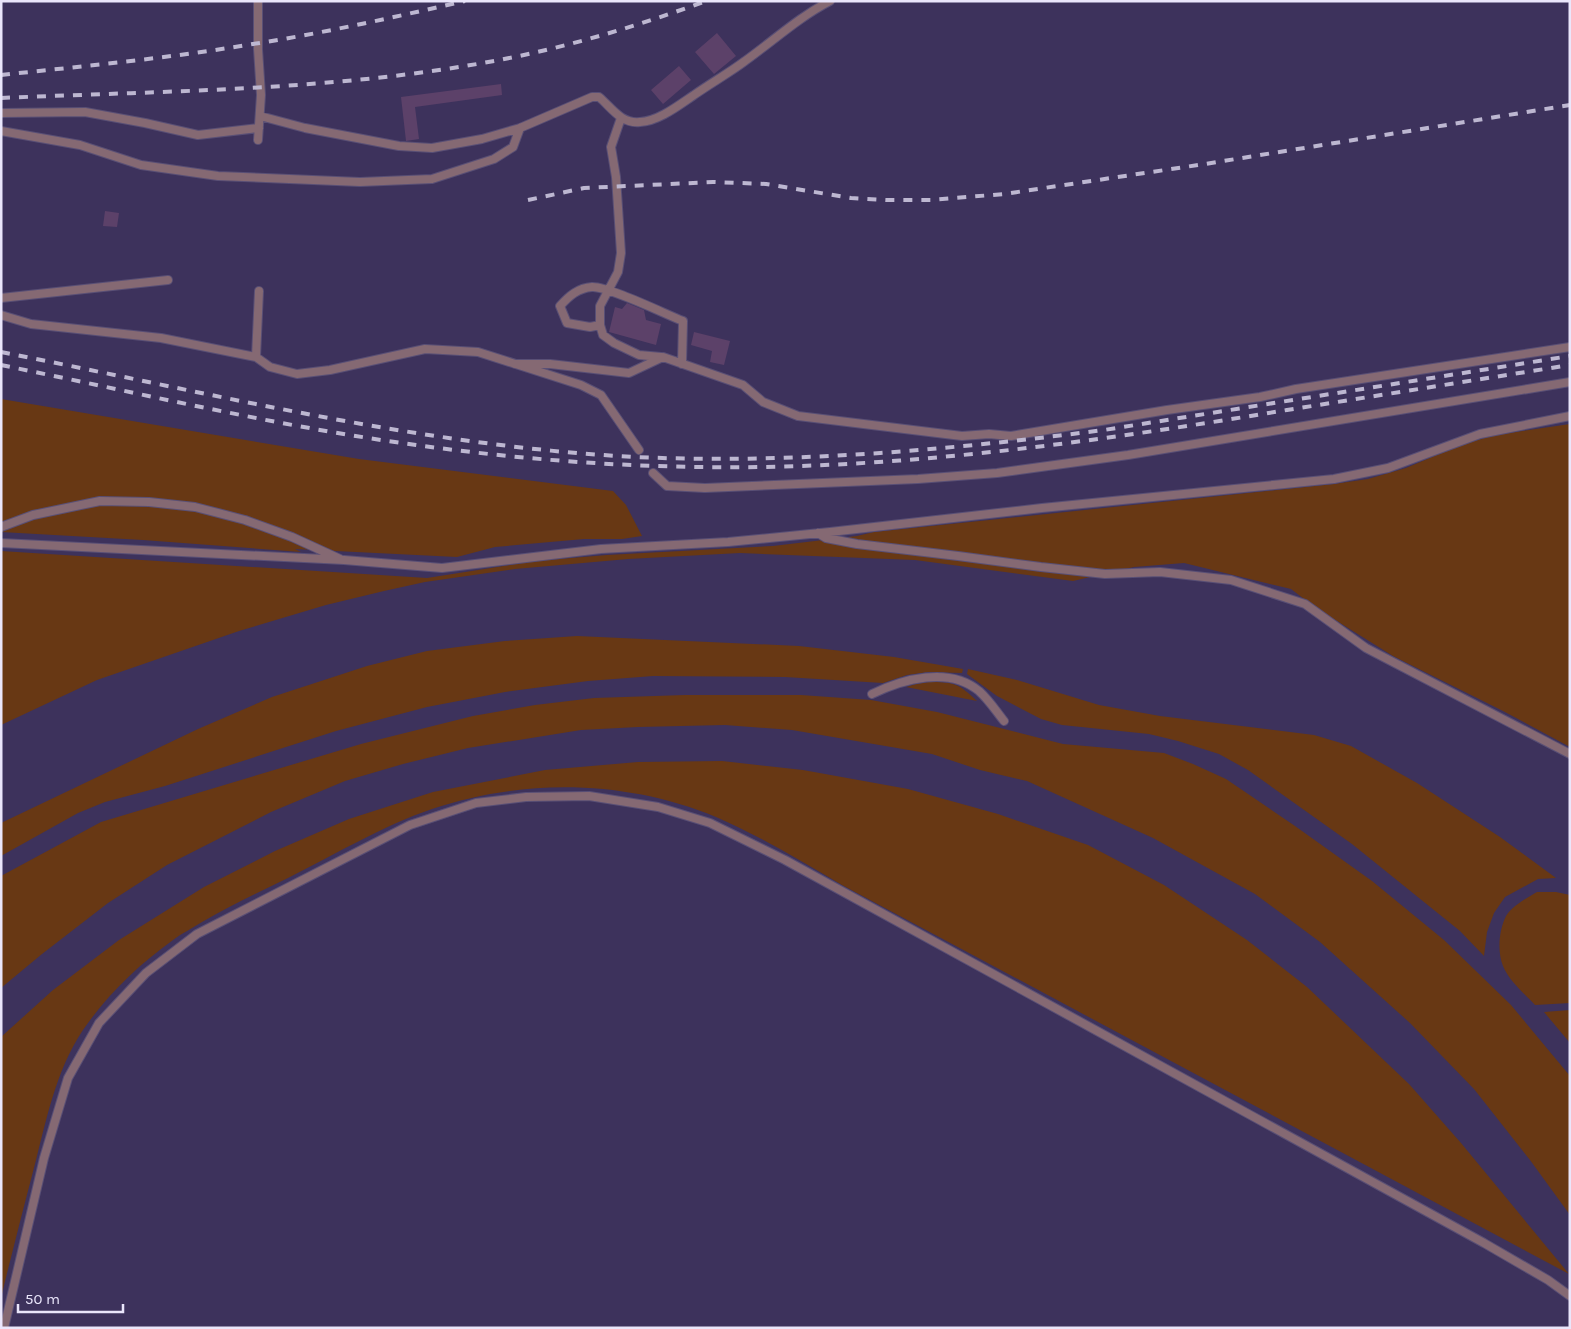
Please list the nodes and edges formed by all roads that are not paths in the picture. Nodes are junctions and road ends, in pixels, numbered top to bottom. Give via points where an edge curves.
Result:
1 (258, 1) edge
2 (830, 1) edge
3 (1, 113) edge
4 (260, 116) junction
5 (621, 118) junction
6 (259, 128) junction
7 (520, 128) junction
8 (1, 131) edge
9 (258, 140) dead end
10 (168, 280) dead end
11 (259, 291) dead end
12 (607, 291) junction
13 (1, 298) edge
14 (1, 316) edge
15 (600, 325) junction
16 (1570, 346) edge
17 (256, 357) junction
18 (663, 357) junction
19 (514, 364) junction
20 (682, 364) junction
21 (1570, 382) edge
22 (1570, 416) edge
23 (639, 450) dead end
24 (653, 474) dead end
25 (1, 527) edge
26 (818, 533) junction
27 (1, 543) edge
28 (344, 560) junction
29 (872, 694) dead end
30 (1004, 721) dead end
31 (1570, 754) edge
32 (1570, 1296) edge
33 (4, 1328) edge

1 - 4 lane
2 - 5 lane via 664,114 640,122
3 - 6 lane via 85,112 198,135
4 - 6 lane
4 - 7 lane via 399,146 432,148
5 - 7 lane via 599,97 592,97
5 - 12 lane via 611,147 621,252 618,272
6 - 9 lane
7 - 8 lane via 513,147 494,159 432,179 360,182 218,176 141,165 80,145
10 - 13 lane
11 - 17 lane
12 - 15 lane via 600,306
12 - 15 lane via 593,287 572,293 560,306 567,323 590,327
12 - 20 lane via 683,322
14 - 17 lane via 31,324 161,338
15 - 18 lane via 603,335 614,343 639,355
16 - 20 lane via 1010,436 962,436 798,416 763,402 743,385
17 - 19 lane via 270,366 297,374 426,349 478,352
18 - 19 lane via 629,373 550,364
18 - 20 lane
19 - 23 lane via 601,395
21 - 24 lane via 1128,455 997,473 705,488 667,486
22 - 26 lane via 1480,434 1388,468 1334,479
25 - 28 lane via 33,515 100,501 158,503 195,507 246,520
26 - 28 lane via 601,549 442,568
26 - 31 lane via 826,538 857,544 1040,567 1105,574 1160,572 1231,580 1305,604 1366,648
27 - 28 lane
29 - 30 lane via 912,679 953,678 978,690
32 - 33 lane via 1484,1244 785,860 710,823 658,807 589,796 526,797 476,803 410,825 197,934 146,973 100,1023 68,1078 44,1158

